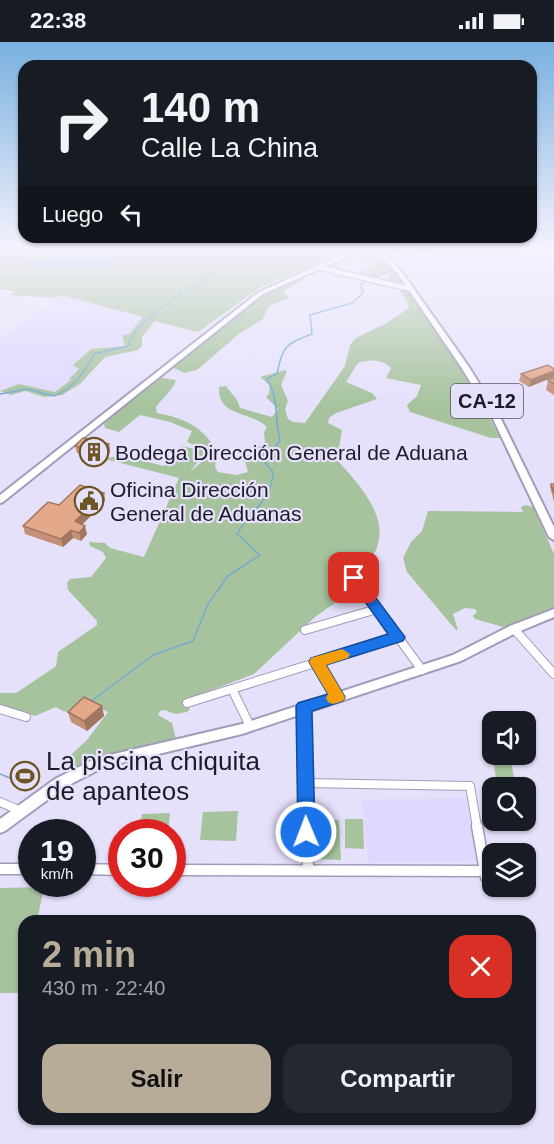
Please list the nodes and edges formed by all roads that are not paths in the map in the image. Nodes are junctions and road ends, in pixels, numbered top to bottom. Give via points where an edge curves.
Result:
1 (250, 301) edge
2 (420, 301) edge
3 (0, 500) edge
4 (554, 537) edge
5 (354, 578) dead end
6 (377, 609) junction
7 (554, 613) edge
8 (514, 629) junction
9 (305, 630) dead end
10 (398, 637) junction
11 (317, 662) junction
12 (422, 670) junction
13 (554, 674) edge
14 (232, 689) junction
15 (337, 697) junction
16 (187, 704) dead end
17 (304, 707) junction
18 (0, 709) edge
19 (26, 717) dead end
20 (250, 726) junction
21 (306, 783) junction
22 (0, 802) edge
23 (21, 811) junction
24 (0, 827) edge
25 (0, 869) edge
26 (18, 869) edge
27 (186, 870) edge
28 (308, 870) junction

1 - 3 main road
2 - 4 main road, CA-12 via 497,419
5 - 6 street
6 - 9 street
6 - 10 street
7 - 8 main road
8 - 12 main road via 458,658
8 - 13 street
10 - 11 street
10 - 12 street
11 - 14 street
11 - 15 street
12 - 15 main road
14 - 16 street
14 - 20 street
15 - 17 main road
17 - 20 main road
17 - 21 street
18 - 19 street
20 - 23 main road via 101,762 60,783
21 - 28 street
21 - 28 street via 470,786 485,874
22 - 23 street
23 - 24 main road
25 - 26 street
27 - 28 street

